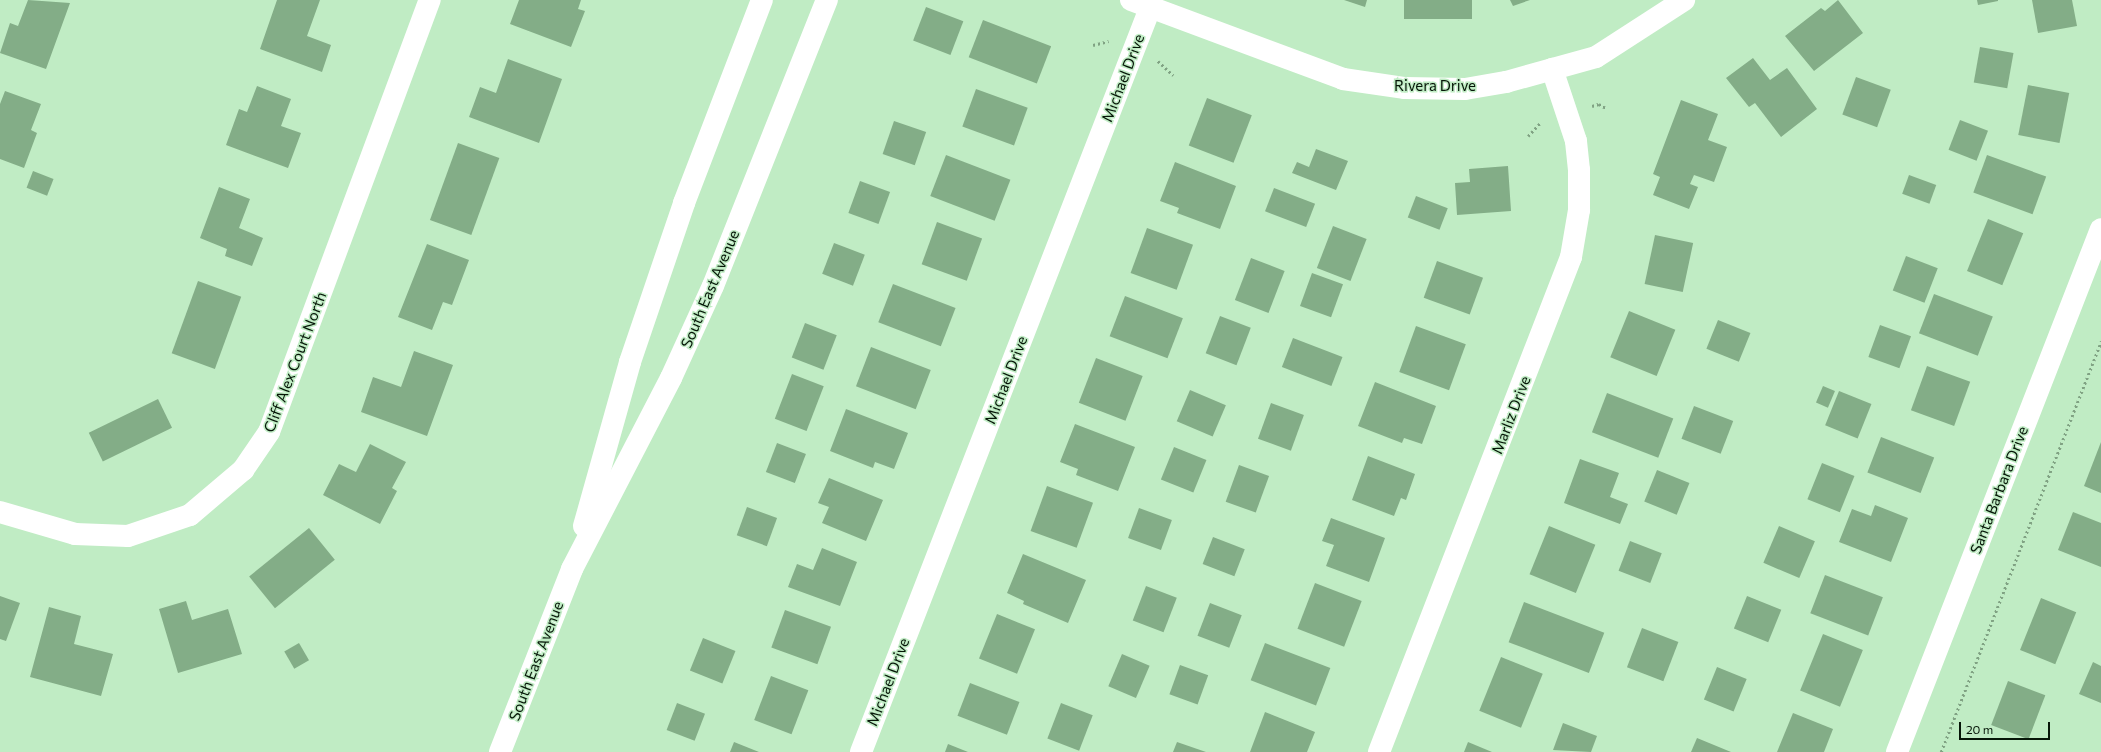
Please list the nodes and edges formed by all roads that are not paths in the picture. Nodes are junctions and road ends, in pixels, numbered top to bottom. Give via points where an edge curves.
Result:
1 (430, 0) edge
2 (762, 0) edge
3 (826, 0) edge
4 (1684, 0) edge
5 (1141, 4) edge
6 (1552, 69) junction
7 (2101, 229) edge
8 (0, 512) edge
9 (572, 569) junction
10 (500, 752) edge
11 (861, 752) edge
12 (1379, 752) edge
13 (1898, 752) edge

1 - 8 street, Cliff Alex Court North via 269,432 244,470 190,516 128,536 75,534
2 - 9 street, South East Avenue via 684,203 632,355
3 - 9 street, South East Avenue via 713,286 671,378
4 - 6 street, Rivera Drive via 1596,57
5 - 6 street, Rivera Drive via 1308,69 1343,79 1405,88 1465,89 1506,82
5 - 11 street, Michael Drive
6 - 12 street, Marliz Drive via 1576,141 1579,170 1579,210 1571,257
7 - 13 street, Santa Barbara Drive
9 - 10 street, South East Avenue

